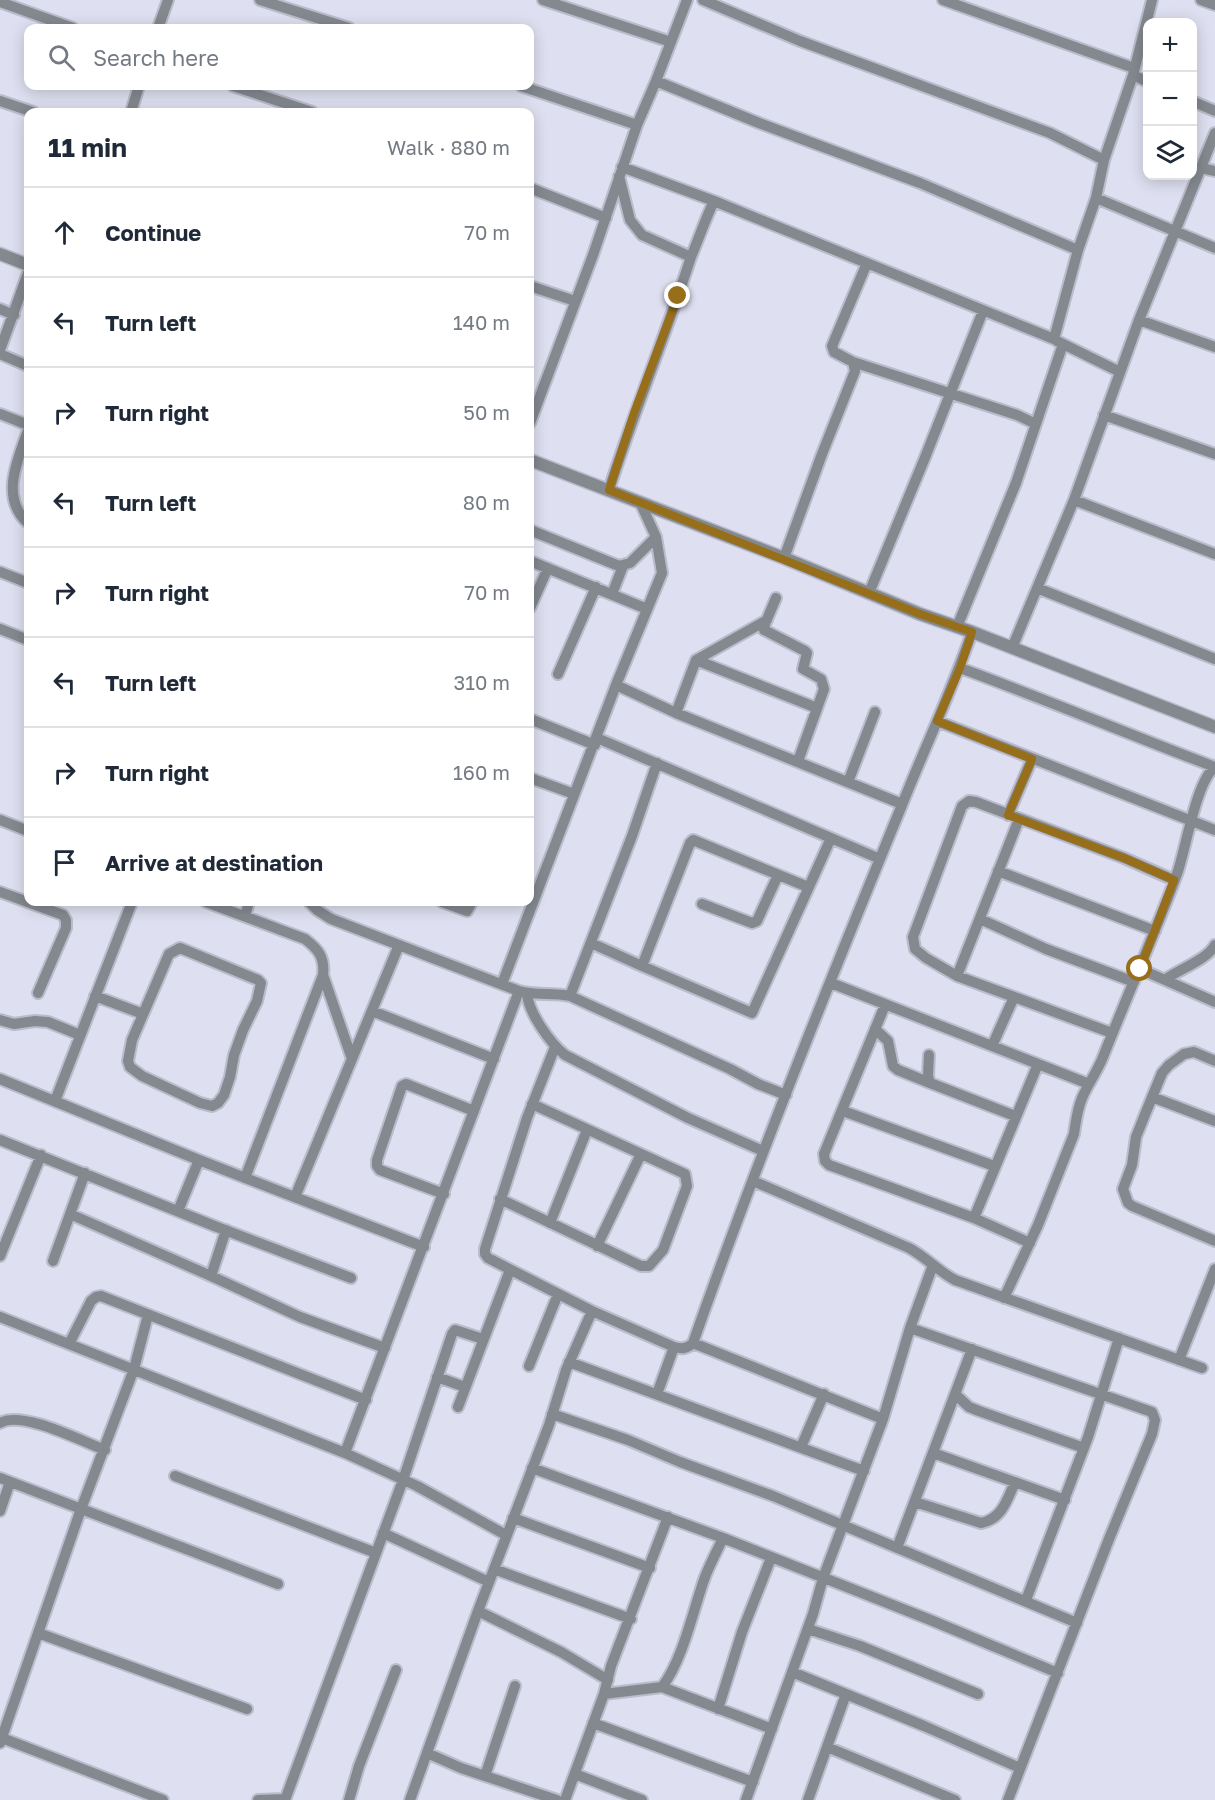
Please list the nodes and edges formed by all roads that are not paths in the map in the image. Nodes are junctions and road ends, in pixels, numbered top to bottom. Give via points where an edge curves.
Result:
1 (168, 0) edge
2 (260, 0) edge
3 (543, 0) edge
4 (687, 0) edge
5 (702, 0) edge
6 (943, 0) edge
7 (1152, 0) edge
8 (1201, 0) edge
9 (0, 2) edge
10 (1215, 5) edge
11 (63, 24) edge
12 (159, 24) edge
13 (336, 24) edge
14 (671, 42) junction
15 (1133, 72) junction
16 (1143, 79) edge
17 (656, 81) junction
18 (138, 90) edge
19 (245, 90) edge
20 (532, 90) edge
21 (0, 101) edge
22 (1197, 103) edge
23 (131, 108) edge
24 (300, 108) edge
25 (24, 109) edge
26 (1215, 111) edge
27 (638, 125) junction
28 (1215, 133) edge
29 (1104, 160) junction
30 (1201, 168) junction
31 (620, 171) junction
32 (1215, 171) edge
33 (534, 190) edge
34 (1096, 198) junction
35 (714, 201) junction
36 (606, 218) junction
37 (1175, 232) junction
38 (1215, 248) edge
39 (1078, 250) junction
40 (0, 254) edge
41 (691, 257) junction
42 (24, 263) edge
43 (867, 263) junction
44 (534, 287) edge
45 (575, 302) junction
46 (23, 305) edge
47 (0, 309) edge
48 (983, 311) junction
49 (14, 315) junction
50 (1139, 320) junction
51 (1059, 342) junction
52 (1215, 347) edge
53 (0, 352) edge
54 (853, 363) junction
55 (24, 364) edge
56 (1120, 372) junction
57 (950, 394) junction
58 (534, 412) edge
59 (0, 414) edge
60 (1104, 415) junction
61 (24, 423) edge
62 (1036, 424) junction
63 (24, 444) edge
64 (1215, 454) edge
65 (534, 462) edge
66 (609, 490) junction
67 (1074, 500) junction
68 (640, 502) junction
69 (24, 519) edge
70 (534, 532) edge
71 (656, 537) junction
72 (1215, 554) edge
73 (784, 558) junction
74 (534, 563) edge
75 (623, 566) junction
76 (548, 568) junction
77 (0, 572) edge
78 (24, 581) edge
79 (596, 588) junction
80 (1037, 588) junction
81 (869, 593) junction
82 (612, 594) junction
83 (776, 598) dead end
84 (534, 599) edge
85 (646, 609) junction
86 (767, 620) junction
87 (957, 627) junction
88 (0, 629) edge
89 (972, 632) junction
90 (24, 638) edge
91 (1012, 648) junction
92 (1215, 659) edge
93 (696, 660) junction
94 (960, 668) junction
95 (558, 674) dead end
96 (616, 685) junction
97 (817, 708) junction
98 (875, 712) dead end
99 (676, 713) junction
100 (534, 720) edge
101 (937, 721) junction
102 (1215, 727) edge
103 (596, 741) junction
104 (1032, 759) junction
105 (798, 761) junction
106 (657, 763) junction
107 (1215, 767) edge
108 (534, 779) edge
109 (848, 782) junction
110 (574, 794) junction
111 (902, 804) junction
112 (1008, 815) junction
113 (1019, 819) junction
114 (0, 820) edge
115 (1192, 820) junction
116 (24, 829) edge
117 (1215, 830) edge
118 (831, 838) junction
119 (880, 859) junction
120 (998, 871) junction
121 (778, 875) junction
122 (1174, 880) junction
123 (808, 887) junction
124 (0, 892) edge
125 (534, 900) edge
126 (24, 901) edge
127 (702, 904) dead end
128 (38, 906) edge
129 (130, 906) edge
130 (217, 906) edge
131 (248, 906) edge
132 (313, 906) edge
133 (453, 906) edge
134 (470, 906) edge
135 (532, 906) edge
136 (244, 916) junction
137 (980, 919) junction
138 (1155, 931) junction
139 (591, 943) junction
140 (399, 945) junction
141 (1215, 945) edge
142 (642, 966) junction
143 (1140, 969) junction
144 (323, 975) junction
145 (957, 976) junction
146 (1166, 979) junction
147 (831, 982) junction
148 (1134, 982) junction
149 (502, 984) junction
150 (523, 992) junction
151 (38, 993) dead end
152 (95, 996) junction
153 (570, 996) junction
154 (1014, 997) junction
155 (1215, 1002) edge
156 (885, 1005) junction
157 (372, 1011) junction
158 (143, 1014) junction
159 (0, 1020) edge
160 (875, 1029) junction
161 (1112, 1033) junction
162 (80, 1035) junction
163 (992, 1046) junction
164 (555, 1047) junction
165 (929, 1055) dead end
166 (352, 1059) junction
167 (494, 1059) junction
168 (1215, 1061) edge
169 (1038, 1064) junction
170 (0, 1079) edge
171 (930, 1083) junction
172 (1089, 1084) junction
173 (786, 1095) junction
174 (1152, 1096) junction
175 (55, 1101) junction
176 (532, 1104) junction
177 (474, 1111) junction
178 (843, 1111) junction
179 (1015, 1116) junction
180 (1215, 1120) edge
181 (587, 1130) junction
182 (0, 1140) edge
183 (763, 1150) junction
184 (641, 1154) junction
185 (41, 1155) junction
186 (199, 1160) junction
187 (994, 1166) junction
188 (85, 1173) junction
189 (245, 1178) junction
190 (753, 1181) junction
191 (444, 1194) junction
192 (295, 1197) junction
193 (500, 1199) junction
194 (178, 1211) junction
195 (70, 1214) junction
196 (974, 1218) junction
197 (550, 1223) junction
198 (226, 1230) junction
199 (1215, 1241) edge
200 (1030, 1243) junction
201 (597, 1245) junction
202 (424, 1247) junction
203 (0, 1256) edge
204 (53, 1261) dead end
205 (933, 1265) junction
206 (1215, 1269) edge
207 (510, 1270) junction
208 (211, 1276) junction
209 (351, 1278) dead end
210 (558, 1294) junction
211 (1004, 1298) junction
212 (592, 1311) junction
213 (148, 1315) junction
214 (0, 1317) edge
215 (910, 1328) junction
216 (1119, 1338) junction
217 (483, 1339) junction
218 (693, 1343) junction
219 (69, 1344) junction
220 (674, 1347) junction
221 (385, 1348) junction
222 (972, 1349) junction
223 (1179, 1360) junction
224 (569, 1362) junction
225 (529, 1366) dead end
226 (1202, 1368) dead end
227 (134, 1370) junction
228 (437, 1377) junction
229 (465, 1387) junction
230 (657, 1394) junction
231 (824, 1394) junction
232 (955, 1394) junction
233 (1101, 1394) junction
234 (366, 1400) junction
235 (458, 1407) dead end
236 (552, 1414) junction
237 (883, 1419) junction
238 (0, 1424) edge
239 (801, 1447) junction
240 (1084, 1448) junction
241 (105, 1450) junction
242 (345, 1453) junction
243 (933, 1453) junction
244 (532, 1468) junction
245 (864, 1472) junction
246 (175, 1476) dead end
247 (5, 1480) edge
248 (403, 1480) junction
249 (1015, 1482) junction
250 (1065, 1500) junction
251 (915, 1502) junction
252 (81, 1509) junction
253 (0, 1511) edge
254 (668, 1517) junction
255 (513, 1518) junction
256 (844, 1525) junction
257 (383, 1533) junction
258 (506, 1535) junction
259 (723, 1538) junction
260 (897, 1548) junction
261 (376, 1553) junction
262 (771, 1558) junction
263 (650, 1568) junction
264 (494, 1569) junction
265 (823, 1578) junction
266 (489, 1582) junction
267 (278, 1584) dead end
268 (1026, 1600) junction
269 (478, 1611) junction
270 (631, 1619) junction
271 (1077, 1623) junction
272 (808, 1629) junction
273 (38, 1633) junction
274 (396, 1670) dead end
275 (792, 1672) junction
276 (1058, 1673) junction
277 (608, 1680) junction
278 (514, 1686) dead end
279 (662, 1687) junction
280 (604, 1694) junction
281 (846, 1694) junction
282 (978, 1694) dead end
283 (718, 1708) junction
284 (247, 1709) dead end
285 (593, 1723) junction
286 (772, 1729) junction
287 (1, 1740) edge
288 (827, 1747) junction
289 (426, 1753) junction
290 (1020, 1768) junction
291 (575, 1774) junction
292 (485, 1776) junction
293 (753, 1782) junction
294 (288, 1798) edge
295 (163, 1800) edge
296 (258, 1800) edge
297 (349, 1800) edge
298 (410, 1800) edge
299 (557, 1800) edge
300 (565, 1800) edge
301 (642, 1800) edge
302 (746, 1800) edge
303 (808, 1800) edge
304 (955, 1800) edge
305 (1008, 1800) edge

1 - 12 street
2 - 13 street
3 - 14 street
4 - 14 street
5 - 29 street via 800,41 1050,133
6 - 15 street
7 - 15 street
8 - 10 street
9 - 11 street
14 - 17 street
15 - 16 street
15 - 29 street
17 - 27 street
17 - 39 street via 920,183
18 - 23 street
19 - 24 street
20 - 27 street
21 - 25 street
22 - 26 street
27 - 31 street
28 - 30 street
29 - 34 street
30 - 32 street
30 - 37 street
31 - 35 street
31 - 36 street
31 - 41 street via 630,220 642,235
33 - 36 street
34 - 37 street
34 - 39 street
35 - 41 street
35 - 43 street
36 - 45 street
37 - 38 street
37 - 50 street
39 - 51 street
40 - 42 street
41 - 66 street
43 - 48 street
43 - 54 street via 832,346 834,352
44 - 45 street
45 - 58 street
46 - 49 street
47 - 49 street
48 - 51 street
48 - 57 street
49 - 53 street
50 - 52 street
50 - 56 street
51 - 56 street
51 - 62 street
53 - 55 street
54 - 57 street
54 - 73 street via 855,371
56 - 60 street
57 - 62 street via 1017,414
57 - 81 street
59 - 61 street
60 - 64 street
60 - 67 street
62 - 87 street
63 - 69 street via 13,479 13,500
65 - 66 street
66 - 68 street
67 - 72 street
67 - 80 street
68 - 71 street
68 - 73 street
70 - 75 street
71 - 75 street
71 - 85 street via 662,573
73 - 81 street
74 - 76 street
75 - 82 street
76 - 79 street
76 - 84 street
77 - 78 street
79 - 82 street
79 - 95 street
80 - 91 street
80 - 92 street
81 - 87 street
82 - 85 street
83 - 86 street
85 - 96 street
86 - 93 street
86 - 97 street via 766,633 807,653 803,669 821,680 824,689
87 - 89 street
88 - 90 street
89 - 91 street
89 - 94 street
91 - 102 street
93 - 97 street
93 - 99 street
94 - 101 street
94 - 107 street
96 - 99 street
96 - 103 street
97 - 105 street
98 - 109 street
99 - 105 street
100 - 103 street
101 - 104 street
101 - 111 street
103 - 106 street
103 - 110 street
104 - 112 street
104 - 115 street
105 - 109 street
106 - 118 street
106 - 139 street
107 - 115 street via 1201,788
108 - 110 street
109 - 111 street
110 - 125 street
111 - 119 street
112 - 113 street
112 - 145 street via 976,802 962,806 914,937 915,949
113 - 120 street
113 - 122 street
114 - 116 street
115 - 117 street
115 - 122 street
118 - 119 street
118 - 123 street
119 - 147 street
120 - 137 street
120 - 138 street
121 - 123 street
121 - 127 street via 757,921 752,923
121 - 142 street via 693,840
122 - 138 street
123 - 142 street via 752,1013
124 - 126 street
128 - 151 street via 63,915 66,928
129 - 152 street
130 - 136 street
131 - 136 street
132 - 140 street via 331,919
133 - 134 street via 467,911
135 - 149 street
136 - 144 street via 316,947 324,964
137 - 145 street
137 - 148 street
138 - 143 street
139 - 142 street
139 - 153 street
140 - 149 street
140 - 157 street
141 - 146 street via 1205,957
143 - 146 street
143 - 148 street
144 - 166 street
144 - 189 street
145 - 154 street
146 - 155 street
147 - 156 street
147 - 173 street
148 - 161 street
149 - 150 street
150 - 153 street
150 - 164 street
150 - 167 street
152 - 158 street
152 - 162 street
153 - 173 street
154 - 161 street
154 - 163 street
156 - 160 street
156 - 163 street
157 - 166 street
157 - 167 street
158 - 158 street via 170,954 180,948 261,984 234,1055 224,1095 212,1106 130,1067 132,1040
159 - 162 street via 14,1024 48,1023
160 - 171 street via 888,1041 893,1066
160 - 178 street
161 - 172 street
162 - 175 street
163 - 169 street
164 - 176 street
164 - 183 street via 688,1118
165 - 171 street
166 - 192 street
167 - 177 street
168 - 174 street via 1194,1052 1184,1054 1162,1073
169 - 172 street
169 - 179 street
170 - 175 street
171 - 179 street
172 - 200 street via 1079,1104 1074,1134
173 - 183 street
174 - 180 street
174 - 199 street via 1133,1146 1132,1165 1123,1189 1128,1203
175 - 186 street
176 - 181 street
176 - 193 street
177 - 191 street
177 - 191 street via 406,1084 402,1086 377,1166
178 - 187 street
178 - 196 street via 824,1154 829,1165
179 - 187 street
181 - 184 street
181 - 197 street
182 - 185 street
183 - 190 street
184 - 201 street
184 - 201 street via 685,1174 687,1179 663,1250 649,1266 641,1266
185 - 188 street
185 - 203 street
186 - 189 street
186 - 194 street
187 - 196 street
188 - 194 street
188 - 195 street
189 - 192 street
190 - 205 street via 909,1248
190 - 218 street
191 - 202 street
192 - 202 street
193 - 197 street
193 - 207 street via 484,1249 488,1258
194 - 198 street
195 - 204 street
195 - 208 street
196 - 200 street
197 - 201 street
198 - 208 street
198 - 209 street
200 - 211 street
202 - 221 street
205 - 211 street via 955,1280
205 - 215 street
206 - 223 street
207 - 210 street
207 - 217 street
208 - 221 street via 300,1317
210 - 212 street
210 - 225 street
211 - 216 street
212 - 220 street
212 - 224 street
213 - 219 street via 96,1297
213 - 227 street
213 - 234 street
214 - 219 street
215 - 222 street
215 - 237 street
216 - 223 street
216 - 233 street
217 - 228 street via 455,1330
217 - 229 street
218 - 220 street via 683,1349
218 - 231 street
219 - 227 street
220 - 230 street
221 - 234 street
222 - 232 street
222 - 233 street
223 - 226 street
224 - 230 street
224 - 236 street
227 - 241 street
227 - 242 street
228 - 229 street
228 - 248 street
229 - 235 street
230 - 239 street
231 - 237 street
231 - 239 street
232 - 240 street via 969,1407
232 - 243 street
233 - 240 street
233 - 271 street via 1152,1412 1155,1420
234 - 242 street
236 - 244 street
236 - 256 street
237 - 245 street
238 - 241 street via 16,1419 35,1423
239 - 245 street
240 - 250 street
241 - 252 street
242 - 248 street
243 - 249 street
243 - 251 street
244 - 254 street
244 - 255 street
245 - 256 street
246 - 261 street
247 - 252 street
247 - 253 street
248 - 257 street
248 - 258 street
249 - 250 street
249 - 251 street via 992,1521 981,1522
250 - 268 street
251 - 260 street
252 - 267 street
252 - 273 street
254 - 259 street
254 - 263 street
255 - 258 street
255 - 263 street
256 - 260 street
256 - 265 street
257 - 261 street
257 - 266 street
258 - 264 street
259 - 262 street
259 - 279 street
260 - 268 street
261 - 294 street
262 - 265 street
262 - 283 street
263 - 270 street
264 - 266 street
264 - 270 street
265 - 272 street
265 - 276 street
266 - 269 street
268 - 271 street
269 - 277 street
269 - 289 street
270 - 277 street
271 - 276 street
272 - 275 street
272 - 282 street
273 - 284 street
273 - 287 street
274 - 297 street
275 - 281 street
275 - 286 street
276 - 290 street
277 - 280 street
278 - 292 street
279 - 280 street
279 - 283 street
280 - 285 street
281 - 288 street
281 - 290 street
283 - 286 street
285 - 291 street
285 - 293 street
286 - 293 street
287 - 295 street
288 - 303 street
288 - 304 street
289 - 292 street
289 - 298 street
290 - 305 street
291 - 300 street
291 - 301 street
292 - 299 street
293 - 302 street
294 - 296 street

